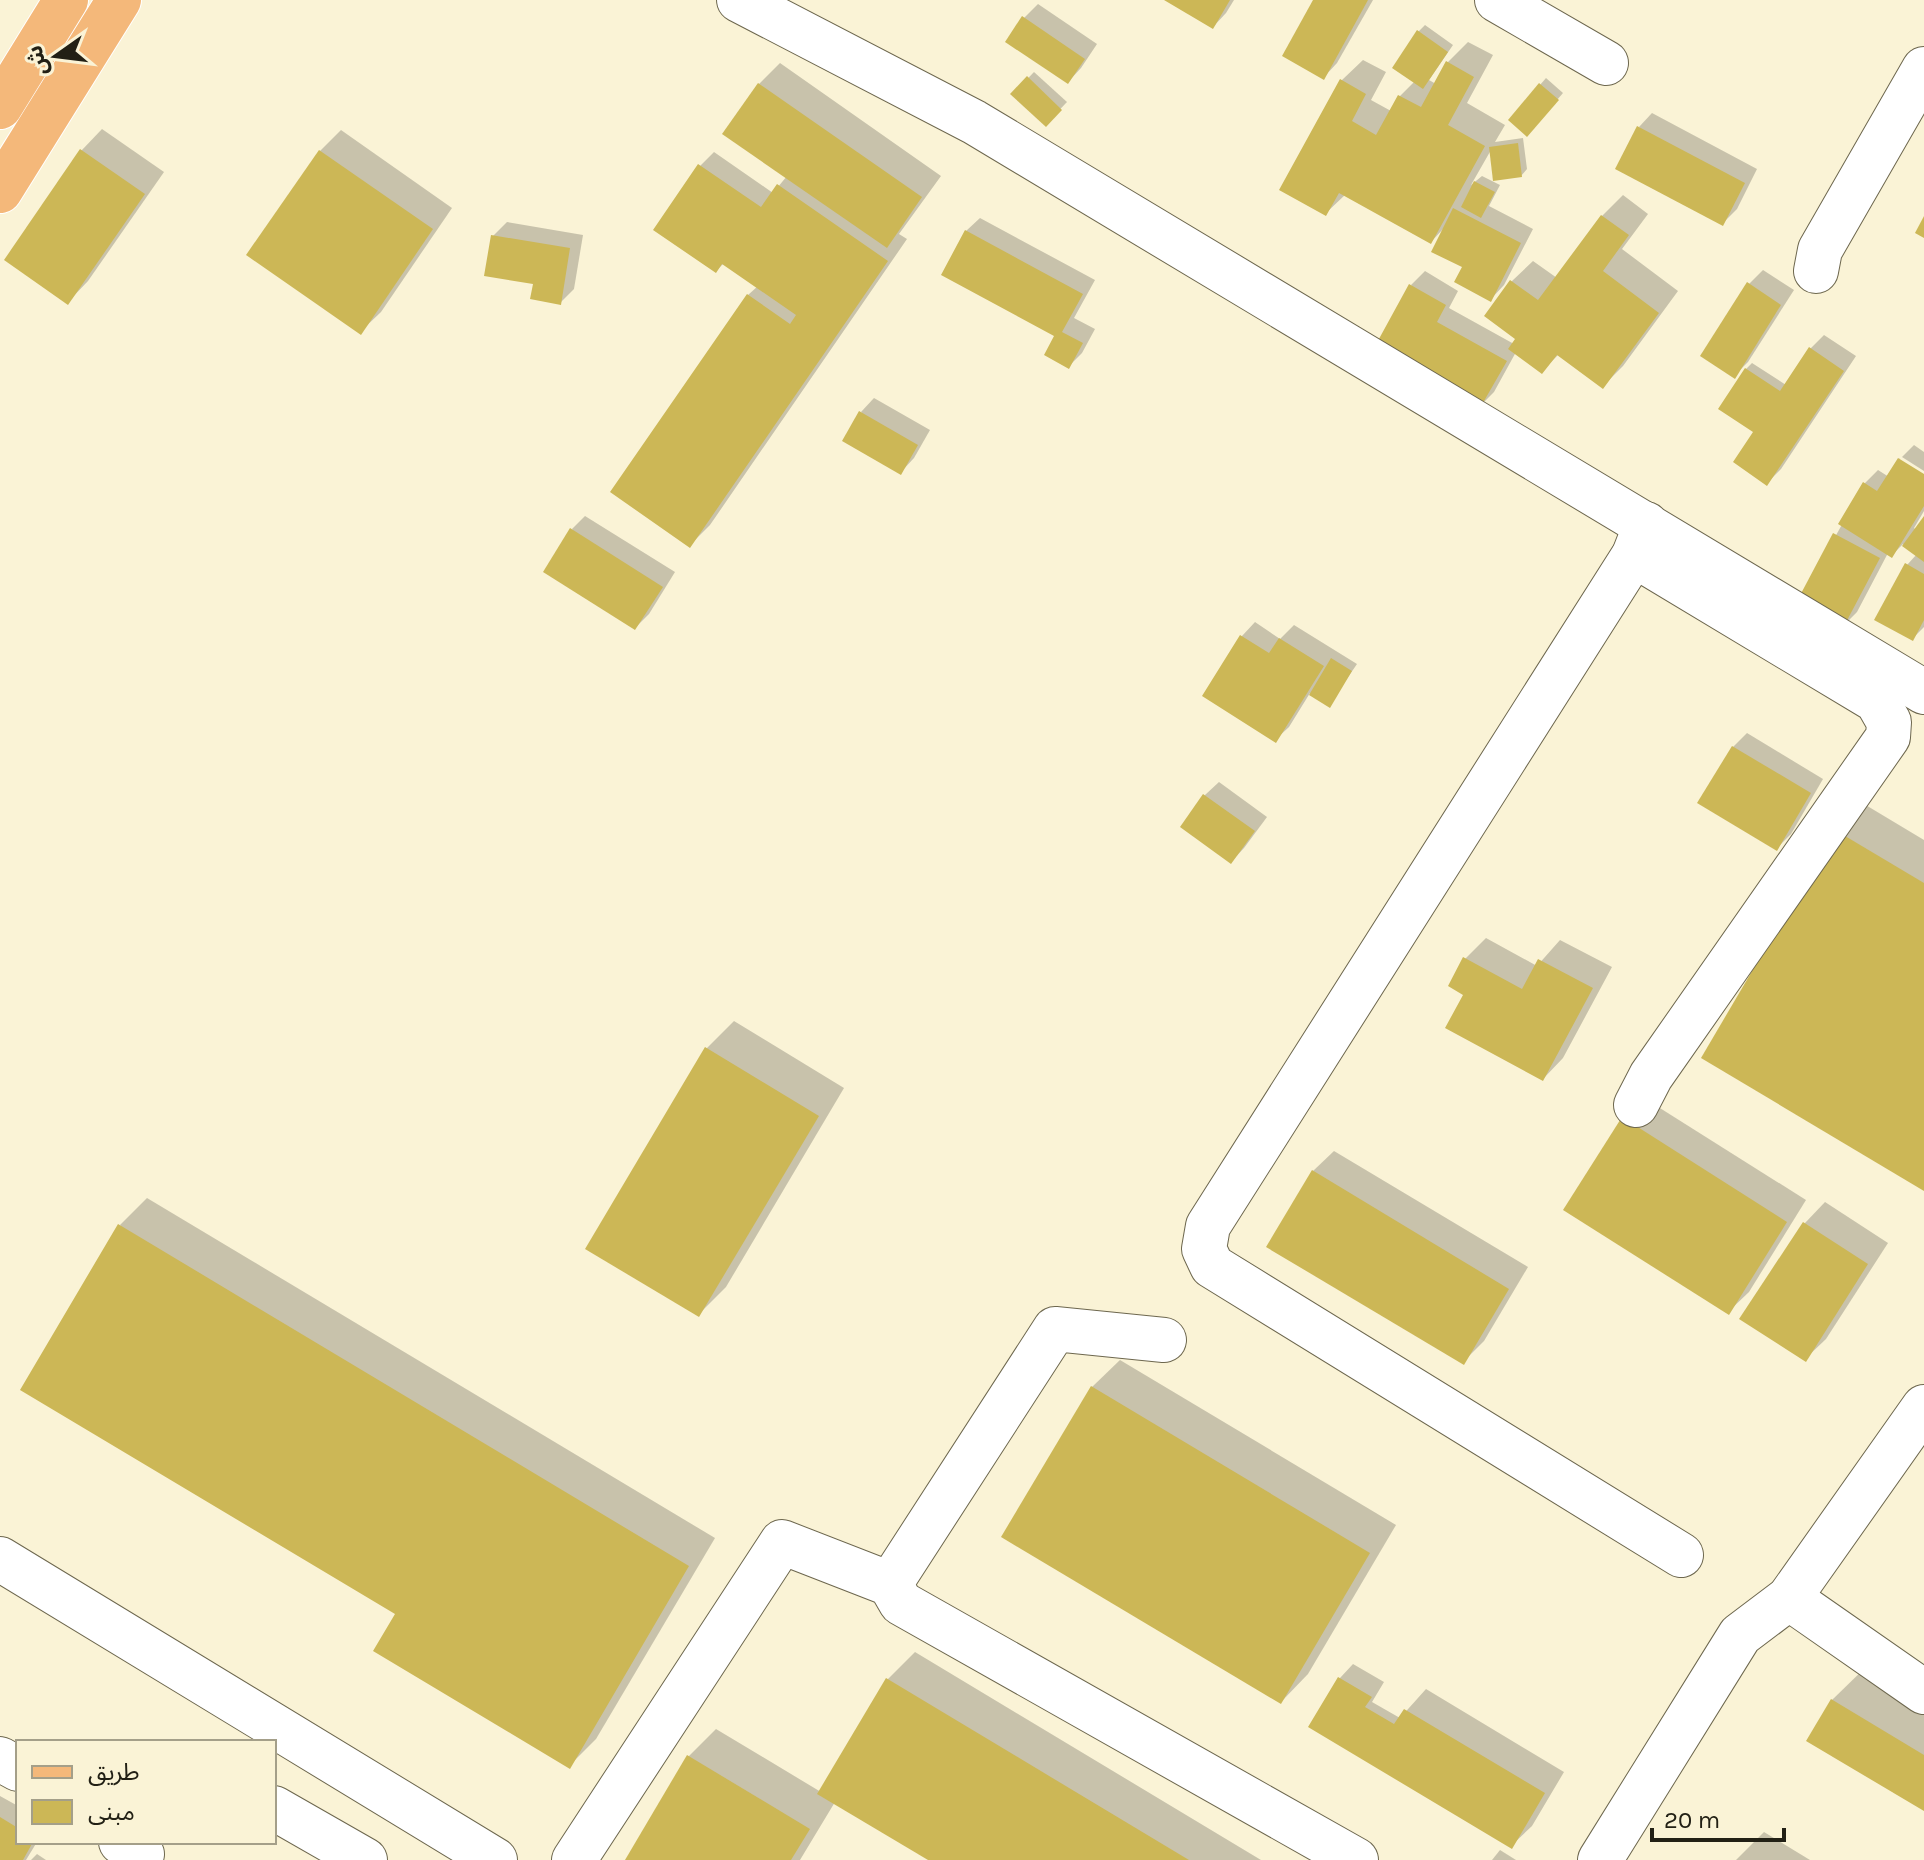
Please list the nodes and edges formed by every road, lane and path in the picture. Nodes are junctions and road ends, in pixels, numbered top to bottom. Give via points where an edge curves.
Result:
1 (66, 0) edge
2 (119, 0) edge
3 (739, 0) edge
4 (1497, 0) edge
5 (1606, 63) dead end
6 (1924, 69) edge
7 (0, 107) edge
8 (0, 191) edge
9 (1816, 271) dead end
10 (1640, 540) junction
11 (1924, 692) edge
12 (1636, 1105) dead end
13 (1164, 1340) dead end
14 (1924, 1407) edge
15 (1681, 1555) dead end
16 (0, 1559) edge
17 (890, 1584) junction
18 (1789, 1598) junction
19 (1924, 1692) edge
20 (276, 1809) edge
21 (365, 1860) edge
22 (495, 1860) edge
23 (574, 1860) edge
24 (1356, 1860) edge
25 (1600, 1860) edge

1 - 7 main road
2 - 8 main road
3 - 10 street via 974,122
4 - 5 street
6 - 9 street via 1820,250
10 - 11 street
10 - 12 street via 1877,701 1889,722 1888,737 1651,1076
10 - 15 street via 1208,1226 1204,1249 1212,1266
13 - 17 street via 1055,1329
14 - 18 street
16 - 22 street
17 - 23 street via 782,1542
17 - 24 street via 901,1603
18 - 19 street
18 - 25 street via 1740,1635
20 - 21 street

